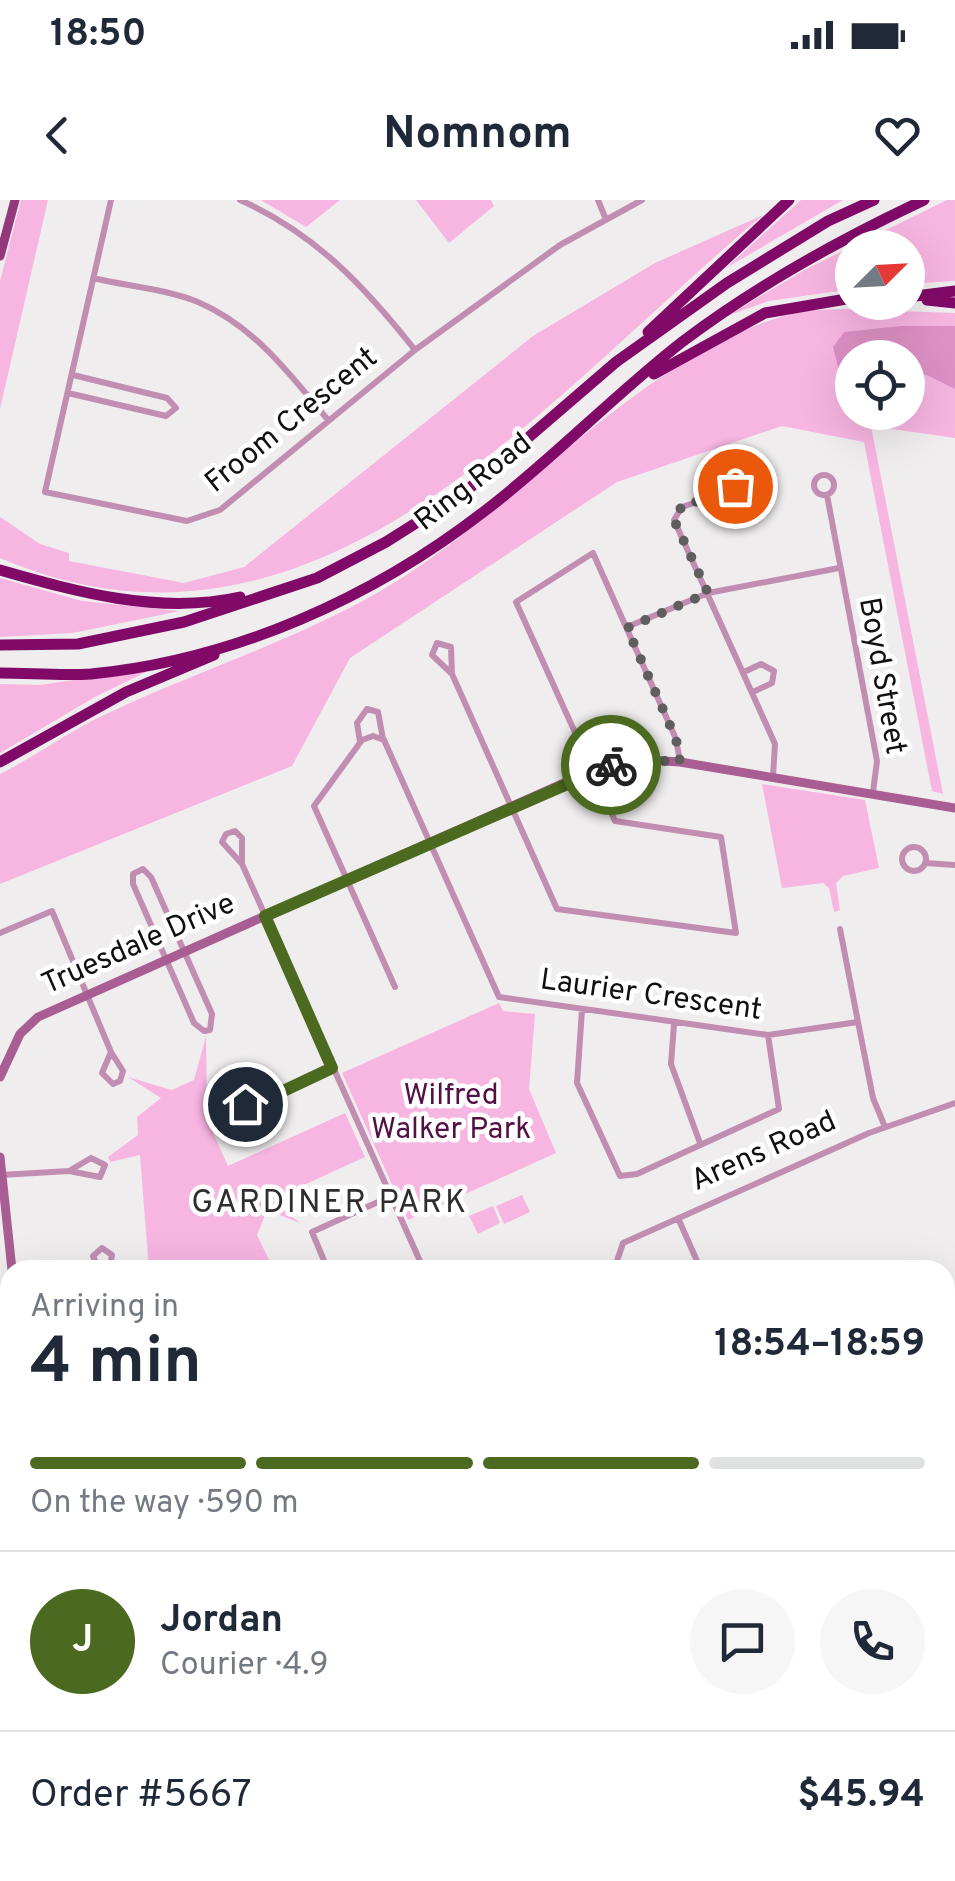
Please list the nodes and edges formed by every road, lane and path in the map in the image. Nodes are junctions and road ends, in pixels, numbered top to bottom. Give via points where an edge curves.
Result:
1 (15, 200) edge
2 (110, 200) edge
3 (240, 200) edge
4 (598, 200) edge
5 (642, 200) edge
6 (790, 200) edge
7 (874, 200) edge
8 (924, 200) edge
9 (605, 217) junction
10 (0, 256) edge
11 (92, 278) junction
12 (955, 291) edge
13 (925, 295) edge
14 (925, 299) edge
15 (835, 300) edge
16 (955, 302) edge
17 (415, 350) junction
18 (616, 362) junction
19 (73, 375) junction
20 (68, 394) junction
21 (613, 401) junction
22 (328, 420) junction
23 (715, 496) dead end
24 (826, 496) dead end
25 (0, 566) edge
26 (839, 568) junction
27 (317, 578) junction
28 (708, 593) junction
29 (283, 626) junction
30 (627, 628) junction
31 (0, 645) edge
32 (744, 672) junction
33 (0, 673) edge
34 (452, 674) junction
35 (753, 692) junction
36 (384, 740) junction
37 (360, 743) junction
38 (0, 762) edge
39 (680, 762) junction
40 (592, 770) junction
41 (772, 776) junction
42 (873, 792) junction
43 (511, 806) junction
44 (955, 808) edge
45 (429, 843) junction
46 (925, 863) dead end
47 (242, 864) junction
48 (955, 865) edge
49 (347, 880) junction
50 (265, 916) junction
51 (840, 930) dead end
52 (0, 932) edge
53 (184, 951) junction
54 (167, 959) junction
55 (395, 987) dead end
56 (87, 995) junction
57 (582, 1010) junction
58 (858, 1022) junction
59 (674, 1024) junction
60 (768, 1035) junction
61 (112, 1052) junction
62 (332, 1068) junction
63 (0, 1077) edge
64 (279, 1093) junction
65 (955, 1104) edge
66 (885, 1128) junction
67 (700, 1144) junction
68 (0, 1157) edge
69 (69, 1170) junction
70 (1, 1175) edge
71 (389, 1197) junction
72 (678, 1218) junction
73 (11, 1260) edge
74 (95, 1260) edge
75 (111, 1260) edge
76 (324, 1260) edge
77 (419, 1260) edge
78 (618, 1260) edge
79 (697, 1260) edge

1 - 10 main road
2 - 11 street, Froom Crescent
3 - 17 street via 332,255
4 - 9 street
5 - 9 street, Froom Crescent
6 - 18 highway
7 - 18 highway, Ring Road via 770,255
8 - 21 highway, Ring Road via 756,290
9 - 17 street, Froom Crescent
11 - 19 street, Froom Crescent
11 - 22 street via 196,302 228,318 266,347
12 - 13 highway
14 - 16 highway
15 - 21 highway via 788,306 740,323
17 - 22 street, Froom Crescent
18 - 27 highway, Ring Road via 466,492
19 - 20 street, Froom Crescent
19 - 20 street via 167,398 176,408 166,416
20 - 22 street, Froom Crescent via 45,492 187,521 220,510
21 - 29 highway, Ring Road via 486,510 404,569
23 - 28 street via 682,506 674,520
24 - 26 street, Boyd Street
25 - 27 highway via 128,601 230,599
26 - 28 street
26 - 42 street, Boyd Street via 877,760
27 - 31 highway, Ring Road via 184,622 78,644
28 - 30 street
28 - 32 street
29 - 33 highway, Ring Road via 170,662 88,674
29 - 38 highway via 126,692
30 - 39 street
30 - 40 street via 593,553 516,602
32 - 35 street
32 - 35 street via 761,664 774,671 772,683
34 - 34 street via 451,648 437,643 432,655
34 - 43 street
35 - 41 street via 775,744
36 - 37 street via 373,736
36 - 37 street via 378,712 367,708 357,723
36 - 45 street
37 - 49 street via 314,806
39 - 40 street, Truesdale Drive
39 - 41 street, Truesdale Drive
40 - 43 street, Truesdale Drive
40 - 43 street via 615,821 722,837 736,933 557,909
41 - 42 street, Truesdale Drive
42 - 44 street, Truesdale Drive
43 - 45 street, Truesdale Drive
45 - 49 street, Truesdale Drive
45 - 57 street, Laurier Crescent via 499,997
46 - 48 street
47 - 47 street via 242,838 228,832 223,845
47 - 50 street
49 - 50 street, Truesdale Drive
49 - 55 street
50 - 53 street, Truesdale Drive
50 - 62 street
51 - 58 street
52 - 56 street via 52,911
53 - 54 street, Truesdale Drive
53 - 54 street via 212,1014 210,1030 194,1023
53 - 54 street via 151,876 137,870 133,884
54 - 56 street, Truesdale Drive
56 - 61 street
56 - 63 street, Truesdale Drive via 38,1016 14,1045
57 - 59 street, Laurier Crescent
57 - 67 street via 577,1084 620,1176
58 - 60 street, Laurier Crescent
58 - 66 street
59 - 60 street, Laurier Crescent
59 - 67 street via 671,1064
60 - 67 street via 778,1109
61 - 61 street via 102,1073 113,1084 123,1071
62 - 64 street
62 - 71 street
64 - 64 street via 252,1096 246,1107 257,1113
65 - 66 street, Arens Road
66 - 72 street, Arens Road
68 - 70 street
69 - 69 street via 97,1178 105,1168 94,1157
69 - 70 street
70 - 73 street
71 - 76 street via 312,1232
71 - 77 street
72 - 78 street, Arens Road via 623,1243
72 - 79 street
74 - 75 street via 102,1248

